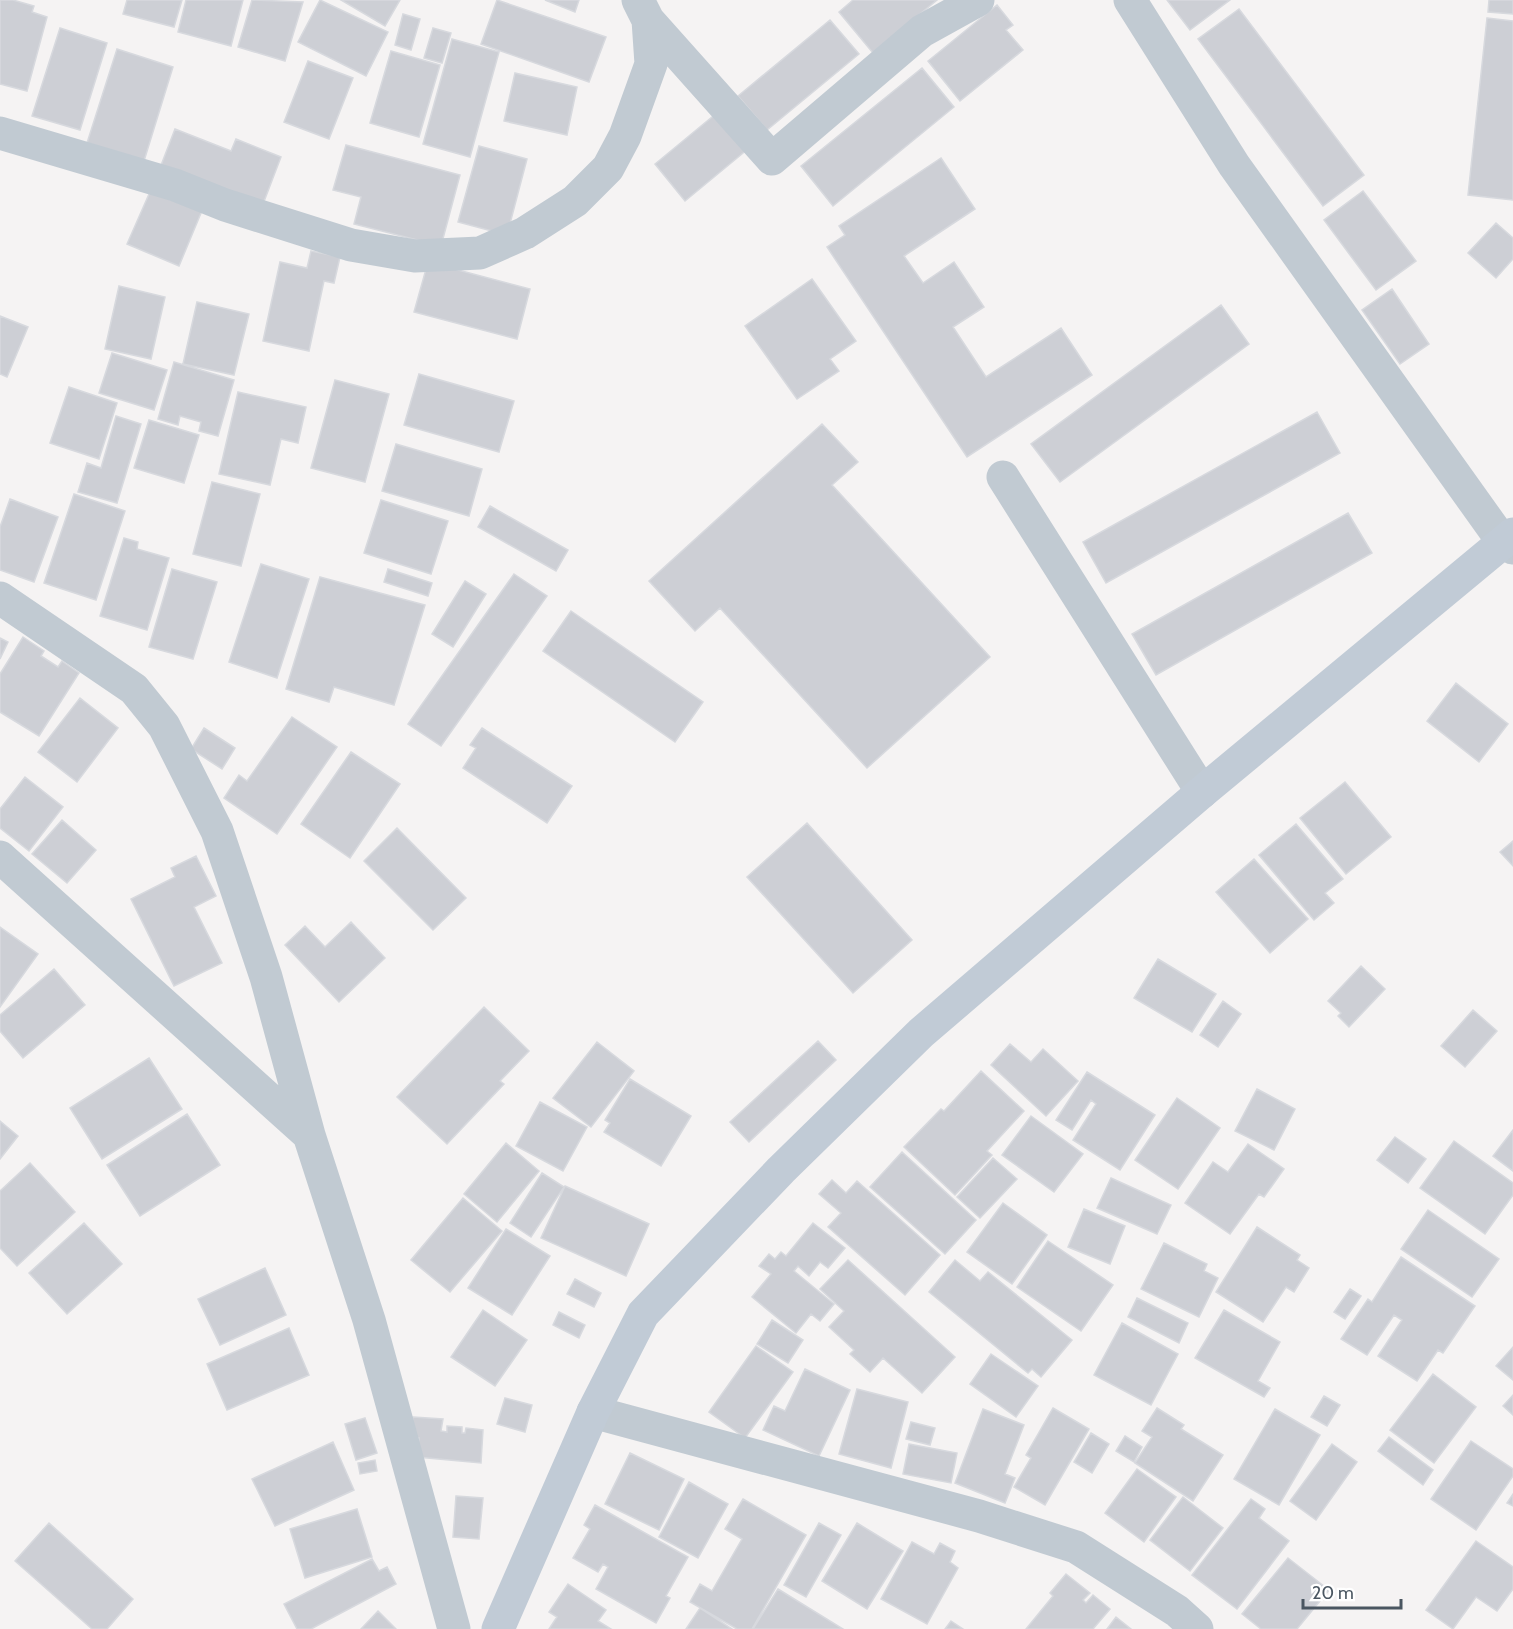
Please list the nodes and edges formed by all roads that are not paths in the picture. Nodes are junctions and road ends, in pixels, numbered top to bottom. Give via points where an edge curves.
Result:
1 (978, 0) edge
2 (1130, 0) edge
3 (643, 10) edge
4 (0, 133) edge
5 (1003, 477) dead end
6 (1510, 542) edge
7 (0, 598) edge
8 (1202, 792) junction
9 (0, 857) edge
10 (309, 1135) junction
11 (593, 1412) junction
12 (454, 1629) edge
13 (498, 1629) edge
14 (1197, 1629) edge

1 - 3 street via 922,31 772,159
2 - 6 street via 1234,165
3 - 4 street via 651,64 625,136 608,168 575,201 525,234 480,253 415,256 351,245 175,185
5 - 8 street
6 - 8 main road
7 - 10 street via 134,689 164,726 217,831 266,977
8 - 11 main road via 921,1033 773,1178 643,1314
9 - 10 street
10 - 12 street via 369,1320
11 - 13 main road
11 - 14 street via 968,1513 1076,1547 1177,1611

